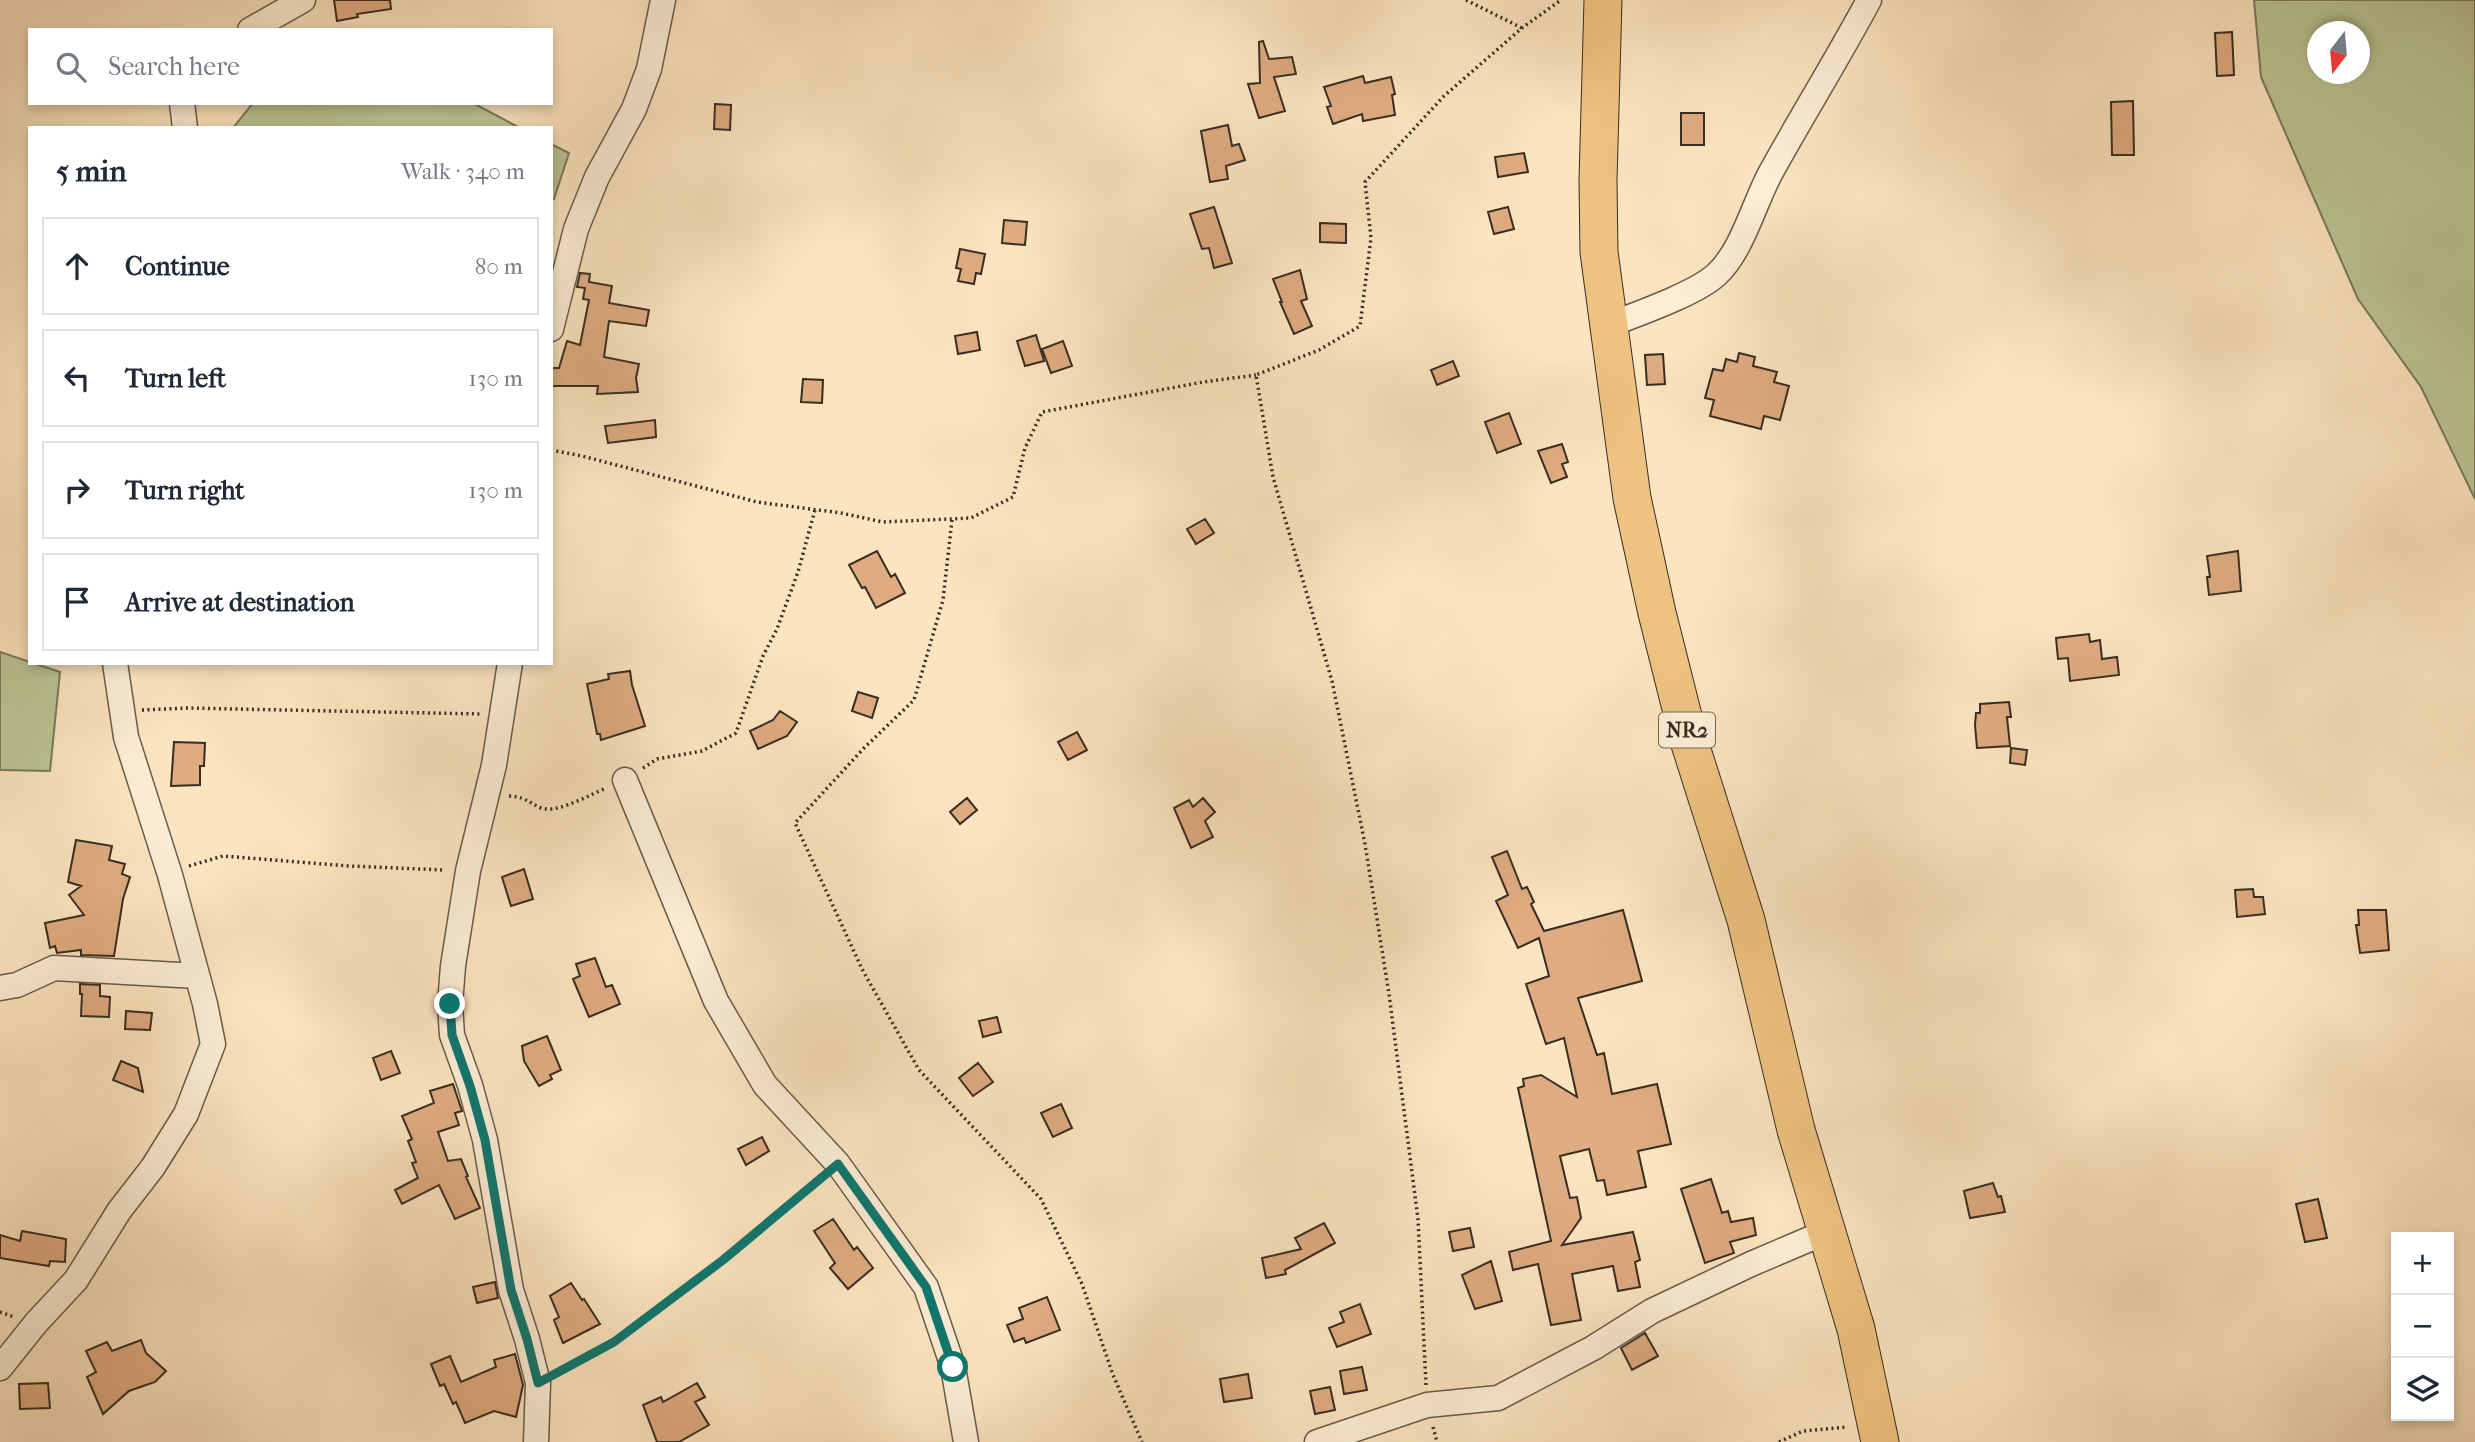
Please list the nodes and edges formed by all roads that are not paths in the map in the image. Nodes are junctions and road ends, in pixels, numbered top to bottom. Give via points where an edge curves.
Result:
1 (303, 0) edge
2 (663, 0) edge
3 (1603, 0) edge
4 (1869, 0) edge
5 (254, 28) edge
6 (182, 105) edge
7 (185, 126) edge
8 (553, 321) edge
9 (1609, 325) junction
10 (115, 665) edge
11 (510, 665) edge
12 (625, 780) road end
13 (197, 976) junction
14 (0, 988) edge
15 (1826, 1232) junction
16 (0, 1368) edge
17 (1878, 1433) edge
18 (536, 1442) edge
19 (966, 1442) edge
20 (1317, 1442) edge

1 - 5 street
2 - 8 street via 649,69 576,229
3 - 9 highway, NR2 via 1599,252
4 - 9 street via 1770,174 1729,261 1703,283
6 - 7 street
9 - 15 highway, NR2 via 1632,498 1657,613 1690,744 1746,920 1796,1130
10 - 13 street via 126,737
11 - 18 street via 504,714 468,871 450,1004 452,1035 485,1140 511,1290 538,1383
12 - 19 street via 716,1001 765,1085 838,1164 926,1287 953,1367
13 - 14 street via 54,968
13 - 16 street via 213,1044 186,1114 76,1280
15 - 17 highway, NR2 via 1856,1329
15 - 20 street via 1652,1311 1498,1398 1427,1405

